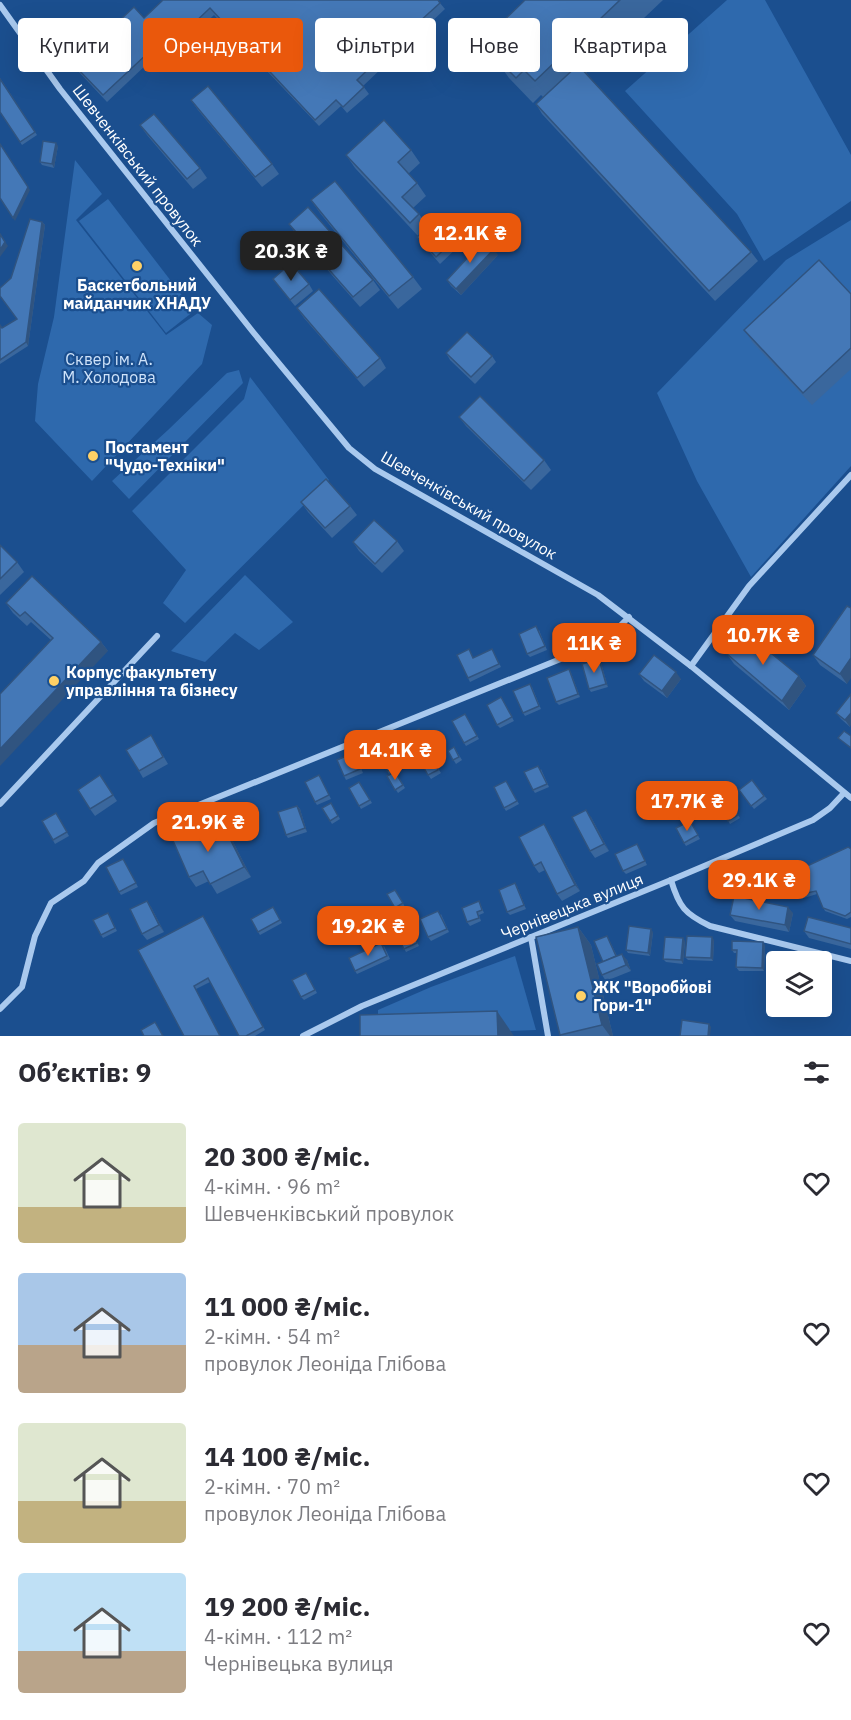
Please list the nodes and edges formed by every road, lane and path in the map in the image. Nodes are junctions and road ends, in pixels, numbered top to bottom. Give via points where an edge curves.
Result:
1 (0, 5) edge
2 (851, 475) edge
3 (629, 617) junction
4 (157, 636) dead end
5 (691, 666) junction
6 (844, 793) junction
7 (851, 798) edge
8 (0, 804) edge
9 (671, 880) junction
10 (531, 937) junction
11 (851, 961) edge
12 (0, 1009) edge
13 (303, 1036) edge
14 (548, 1036) edge

1 - 3 street, Шевченківський провулок via 60,89 349,448 375,469 598,595
2 - 5 street via 749,586
3 - 5 street, Шевченківський провулок
3 - 12 street via 605,641 154,823 51,903 35,936 22,987
4 - 8 street
5 - 6 street, Шевченківський провулок
6 - 7 street, Шевченківський провулок
6 - 9 street, Чернівецька вулиця via 813,820
9 - 10 street, Чернівецька вулиця
9 - 11 street via 677,901 690,916 710,926
10 - 13 street, Чернівецька вулиця via 362,1006
10 - 14 street

